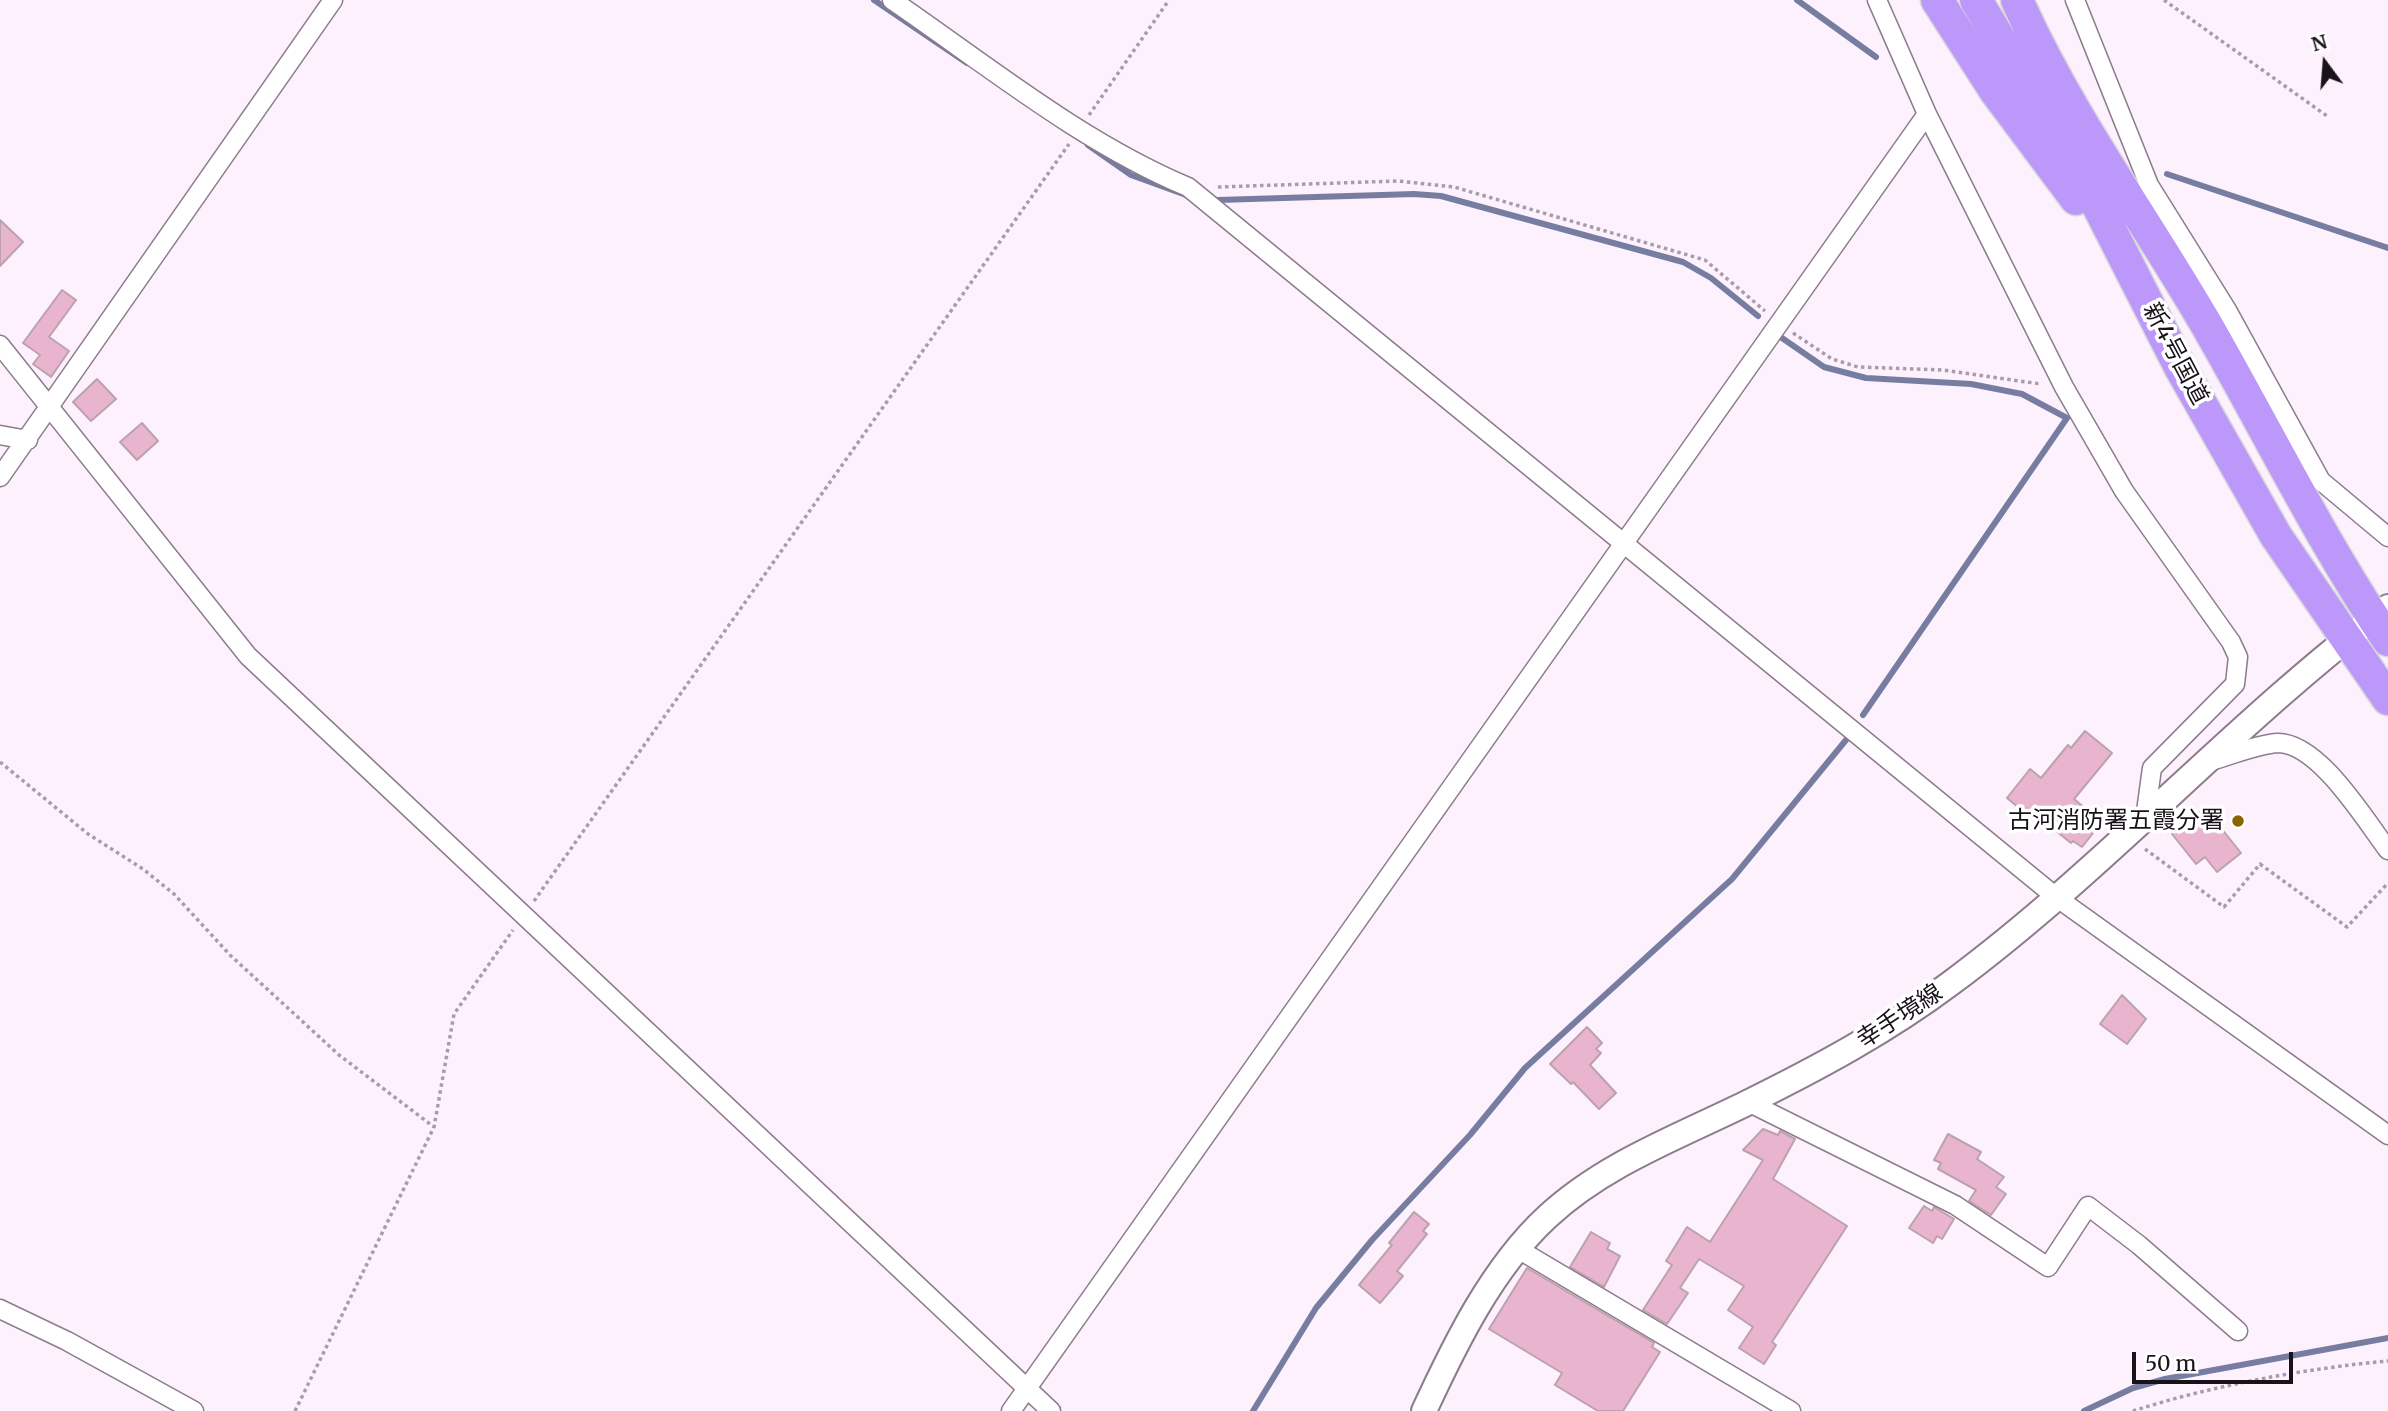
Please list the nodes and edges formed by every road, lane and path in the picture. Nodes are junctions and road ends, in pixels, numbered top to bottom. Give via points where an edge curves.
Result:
1 (334, 0) edge
2 (892, 0) edge
3 (1169, 0) edge
4 (1877, 0) edge
5 (1937, 0) edge
6 (1976, 0) edge
7 (2017, 0) edge
8 (2038, 0) edge
9 (2075, 0) edge
10 (2164, 0) edge
11 (1927, 114) junction
12 (2327, 116) dead end
13 (1080, 129) junction
14 (2119, 181) junction
15 (1188, 187) junction
16 (2136, 279) junction
17 (1777, 322) junction
18 (0, 345) edge
19 (2064, 387) junction
20 (48, 406) junction
21 (0, 435) edge
22 (27, 440) junction
23 (0, 477) edge
24 (2388, 537) edge
25 (1622, 544) junction
26 (2383, 622) edge
27 (2347, 640) junction
28 (2388, 699) edge
29 (0, 762) edge
30 (2203, 763) junction
31 (2136, 827) junction
32 (2388, 850) edge
33 (2388, 883) edge
34 (2056, 897) junction
35 (523, 916) junction
36 (1748, 1102) junction
37 (433, 1126) junction
38 (2388, 1135) edge
39 (1518, 1249) junction
40 (0, 1309) edge
41 (2238, 1331) dead end
42 (2388, 1361) edge
43 (1027, 1388) junction
44 (194, 1411) edge
45 (295, 1411) edge
46 (1011, 1411) edge
47 (1051, 1411) edge
48 (1424, 1411) edge
49 (1791, 1411) edge
50 (2133, 1411) edge

1 - 20 street
2 - 13 street
3 - 13 path
4 - 11 street
5 - 16 highway via 1996,92
6 - 16 highway, 新4号国道 via 2064,143
7 - 14 highway, 新4号国道 via 2058,81
8 - 14 highway via 2094,111
9 - 24 street via 2148,184 2228,310 2321,481
10 - 12 path
11 - 17 street
11 - 19 street
13 - 15 street via 1140,167
13 - 35 path
14 - 26 highway, 新4号国道
15 - 17 path via 1398,181 1454,187 1705,260
15 - 25 street
16 - 27 highway, 新4号国道 via 2276,536
17 - 19 path via 1832,359 1858,367 1943,370
17 - 25 street
18 - 20 street
19 - 31 street via 2124,491 2238,657 2235,684 2152,768
20 - 22 street
20 - 35 street via 248,656
21 - 22 street
22 - 23 street
25 - 34 street
25 - 43 street
26 - 27 main road, 幸手境線
27 - 28 highway, 新4号国道
27 - 30 main road, 幸手境線
29 - 37 path via 88,834 174,894 230,954 339,1055
30 - 31 main road, 幸手境線
30 - 32 street via 2278,743 2301,749 2320,764
31 - 33 path via 2224,907 2260,864 2347,927
31 - 34 main road, 幸手境線
34 - 36 main road, 幸手境線 via 1959,977 1896,1021
34 - 38 street
35 - 37 path via 454,1013
35 - 43 street
36 - 39 main road, 幸手境線 via 1630,1159 1577,1192
36 - 41 street via 1955,1205 2048,1267 2088,1206
37 - 45 path
39 - 48 main road, 幸手境線 via 1447,1361
39 - 49 street
40 - 44 street
42 - 50 path via 2278,1377
43 - 46 street
43 - 47 street

